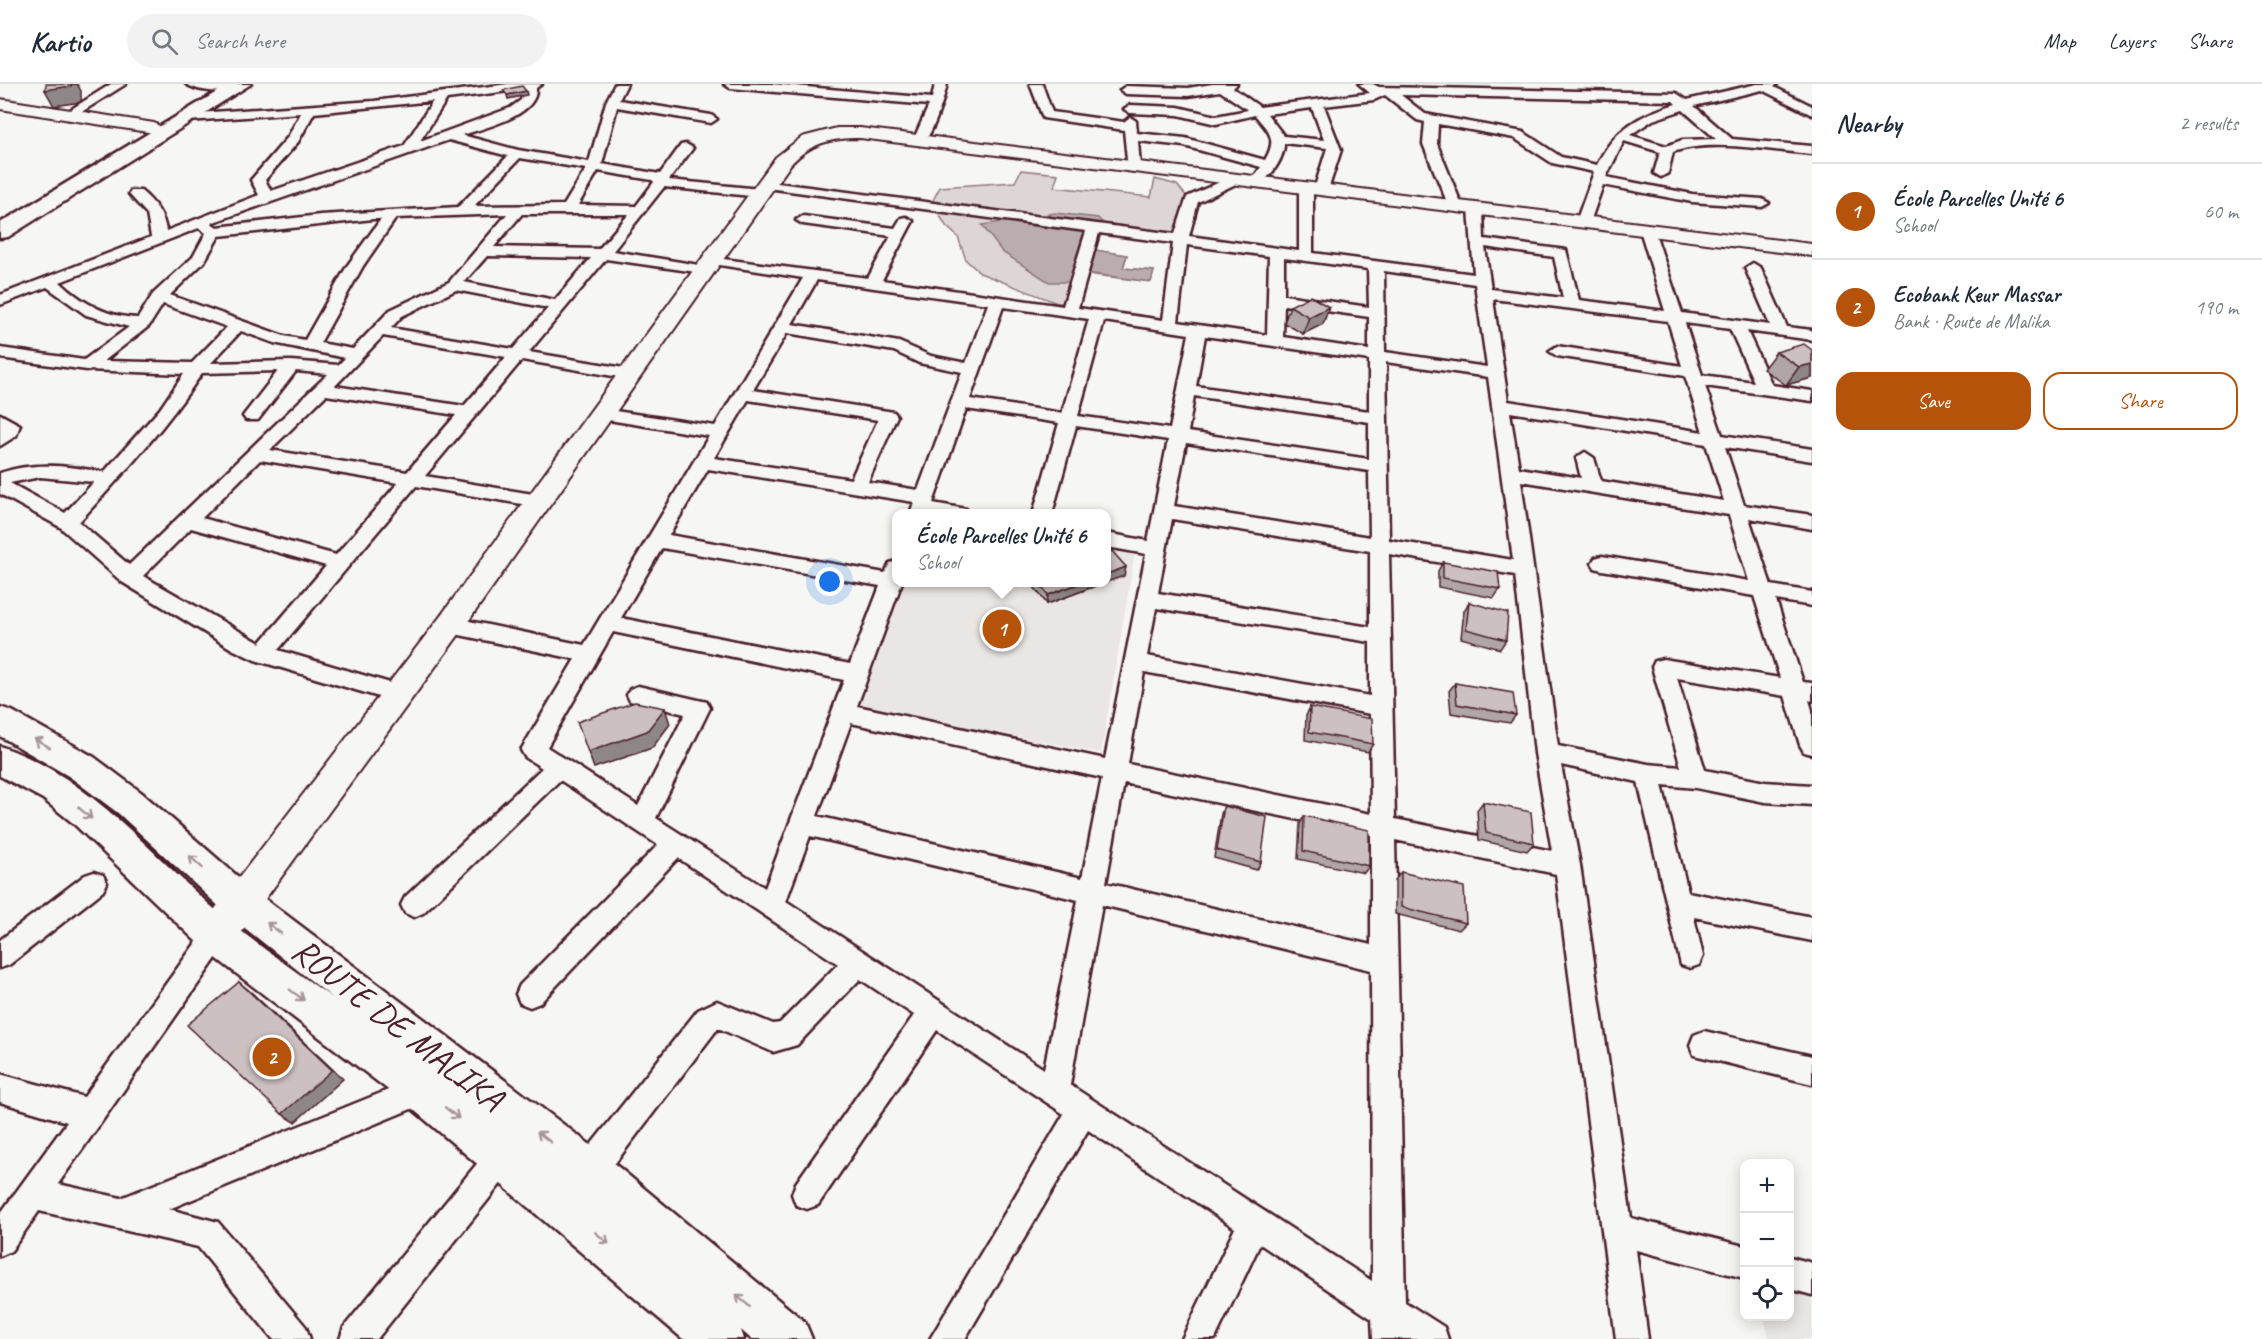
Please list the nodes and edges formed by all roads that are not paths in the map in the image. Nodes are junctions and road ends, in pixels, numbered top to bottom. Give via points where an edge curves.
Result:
1 (120, 84) edge
2 (192, 84) edge
3 (529, 84) edge
4 (536, 84) edge
5 (621, 84) edge
6 (730, 84) edge
7 (942, 84) edge
8 (1036, 84) edge
9 (1240, 84) edge
10 (1585, 84) edge
11 (1662, 84) edge
12 (232, 85) edge
13 (1220, 86) edge
14 (1757, 86) edge
15 (1125, 87) edge
16 (1377, 89) edge
17 (450, 92) edge
18 (1593, 95) junction
19 (1680, 101) junction
20 (612, 102) junction
21 (937, 102) junction
22 (0, 105) edge
23 (1317, 105) junction
24 (1130, 109) junction
25 (309, 111) junction
26 (1258, 111) junction
27 (1812, 111) edge
28 (68, 115) junction
29 (188, 117) junction
30 (711, 119) dead end
31 (1432, 119) junction
32 (154, 128) junction
33 (1130, 131) junction
34 (447, 135) junction
35 (1621, 136) junction
36 (1280, 139) junction
37 (919, 141) junction
38 (1728, 143) junction
39 (1333, 145) junction
40 (410, 147) junction
41 (686, 148) dead end
42 (1667, 150) junction
43 (1812, 150) edge
44 (517, 154) junction
45 (1270, 165) junction
46 (594, 167) junction
47 (1133, 167) junction
48 (1661, 173) dead end
49 (1601, 175) junction
50 (1234, 179) junction
51 (1258, 182) junction
52 (662, 183) junction
53 (764, 188) junction
54 (1313, 189) junction
55 (136, 194) dead end
56 (267, 196) junction
57 (1762, 203) dead end
58 (915, 204) junction
59 (1465, 208) junction
60 (569, 209) junction
61 (463, 210) junction
62 (518, 210) junction
63 (640, 210) junction
64 (392, 213) junction
65 (803, 220) dead end
66 (0, 222) edge
67 (1583, 222) junction
68 (201, 223) junction
69 (1094, 227) junction
70 (1647, 230) junction
71 (0, 232) edge
72 (214, 232) junction
73 (900, 233) junction
74 (1181, 237) junction
75 (158, 240) junction
76 (1478, 242) junction
77 (1812, 250) edge
78 (484, 251) junction
79 (1277, 251) junction
80 (603, 254) junction
81 (1306, 255) junction
82 (709, 265) junction
83 (1376, 265) junction
84 (1753, 268) dead end
85 (813, 274) junction
86 (49, 281) junction
87 (873, 283) junction
88 (454, 285) junction
89 (1484, 287) junction
90 (159, 297) junction
91 (1276, 299) junction
92 (0, 300) edge
93 (997, 301) junction
94 (1572, 304) junction
95 (559, 306) junction
96 (1069, 311) junction
97 (1376, 313) junction
98 (1098, 315) junction
99 (1675, 318) junction
100 (143, 323) junction
101 (1736, 325) junction
102 (237, 326) junction
103 (1170, 326) junction
104 (783, 327) junction
105 (1198, 330) junction
106 (381, 331) junction
107 (1781, 331) junction
108 (1812, 335) edge
109 (1275, 341) junction
110 (310, 346) junction
111 (1557, 351) dead end
112 (357, 355) junction
113 (518, 355) junction
114 (1377, 356) junction
115 (4, 358) edge
116 (87, 365) junction
117 (291, 366) junction
118 (196, 369) junction
119 (972, 369) junction
120 (342, 370) junction
121 (1496, 373) junction
122 (630, 374) junction
123 (1693, 375) junction
124 (322, 389) junction
125 (1765, 389) junction
126 (1186, 390) junction
127 (743, 394) junction
128 (1812, 396) edge
129 (959, 403) junction
130 (1501, 405) junction
131 (468, 412) junction
132 (602, 414) junction
133 (252, 416) dead end
134 (1377, 417) junction
135 (0, 418) edge
136 (1068, 419) junction
137 (720, 432) junction
138 (1178, 436) junction
139 (1715, 439) junction
140 (0, 440) edge
141 (256, 453) junction
142 (1812, 455) edge
143 (1585, 458) dead end
144 (703, 462) junction
145 (1378, 466) junction
146 (1511, 473) junction
147 (109, 479) junction
148 (411, 479) junction
149 (0, 480) edge
150 (0, 486) edge
151 (857, 486) junction
152 (1593, 487) junction
153 (539, 501) junction
154 (922, 506) edge
155 (938, 509) edge
156 (1043, 509) edge
157 (1738, 510) junction
158 (1163, 511) junction
159 (187, 520) junction
160 (67, 522) junction
161 (1812, 522) edge
162 (657, 540) junction
163 (1111, 541) edge
164 (1378, 546) junction
165 (1156, 549) junction
166 (341, 563) junction
167 (1602, 563) dead end
168 (1524, 569) junction
169 (892, 574) edge
170 (129, 577) junction
171 (892, 579) edge
172 (1765, 591) junction
173 (1147, 598) junction
174 (1812, 599) edge
175 (608, 623) junction
176 (450, 625) junction
177 (1380, 636) junction
178 (263, 654) junction
179 (590, 654) junction
180 (1136, 662) junction
181 (857, 674) junction
182 (1802, 691) edge
183 (399, 694) junction
184 (638, 695) dead end
185 (1381, 707) junction
186 (843, 712) junction
187 (0, 720) edge
188 (1812, 745) edge
189 (1547, 753) junction
190 (558, 767) junction
191 (5, 770) edge
192 (1114, 771) junction
193 (1648, 774) junction
194 (1696, 778) junction
195 (1812, 795) edge
196 (642, 822) junction
197 (800, 823) junction
198 (1382, 827) junction
199 (676, 844) junction
200 (1567, 865) junction
201 (94, 883) dead end
202 (1092, 892) junction
203 (1678, 902) junction
204 (414, 905) dead end
205 (771, 906) junction
206 (228, 918) junction
207 (1812, 929) edge
208 (0, 956) edge
209 (1690, 956) dead end
210 (1383, 960) junction
211 (857, 963) junction
212 (530, 994) dead end
213 (933, 1012) junction
214 (1704, 1045) dead end
215 (1812, 1070) edge
216 (0, 1088) edge
217 (423, 1090) junction
218 (1054, 1092) junction
219 (1083, 1111) junction
220 (91, 1114) junction
221 (504, 1155) junction
222 (589, 1172) junction
223 (33, 1194) junction
224 (807, 1194) dead end
225 (120, 1214) junction
226 (1254, 1222) junction
227 (1618, 1230) junction
228 (0, 1240) edge
229 (1740, 1261) edge
230 (1794, 1274) edge
231 (1812, 1279) edge
232 (1389, 1311) junction
233 (294, 1339) edge
234 (356, 1339) edge
235 (720, 1339) edge
236 (788, 1339) edge
237 (946, 1339) edge
238 (1198, 1339) edge
239 (1389, 1339) edge
240 (1432, 1339) edge
241 (1632, 1339) edge

1 - 28 street
2 - 12 street
3 - 4 street
3 - 17 street
3 - 34 street via 530,96 522,107
5 - 20 street
6 - 21 street
7 - 21 street
8 - 33 street via 1047,115
9 - 13 street
10 - 18 street
11 - 19 street
12 - 29 main road
12 - 32 main road
13 - 15 street via 1188,92
13 - 26 street
14 - 19 street
14 - 27 street
15 - 24 street
16 - 18 street
16 - 23 street via 1377,96
16 - 31 street via 1419,116
17 - 25 street
17 - 40 street
18 - 19 street
19 - 35 street via 1642,120
19 - 38 street
20 - 30 street
20 - 46 street
21 - 37 street
22 - 28 street
23 - 26 street
23 - 39 street
24 - 26 street via 1178,111 1216,120
24 - 33 street
25 - 29 street
25 - 56 street via 293,139 258,180
26 - 36 street
28 - 32 street
29 - 71 main road
31 - 49 street via 1518,135 1557,160
31 - 59 street via 1430,144
32 - 66 main road
33 - 45 street
33 - 47 street
34 - 40 street
34 - 44 street
35 - 42 street
35 - 49 street
36 - 39 street
36 - 45 street
37 - 47 street
37 - 53 street via 849,133 815,137 792,150
38 - 42 street via 1682,144
38 - 43 street
39 - 54 street
40 - 56 street
41 - 52 street
42 - 48 street
44 - 46 street
44 - 61 street
45 - 51 street
46 - 52 street via 656,177
46 - 60 street
47 - 50 street
49 - 57 street via 1692,198
49 - 67 street
50 - 51 street
50 - 74 street via 1192,200
51 - 54 street
52 - 53 street
52 - 63 street
53 - 58 street
53 - 82 street
54 - 59 street
54 - 81 street
55 - 75 street via 159,220
56 - 68 street
58 - 69 street
58 - 73 street
59 - 67 street
59 - 76 street
60 - 62 street
60 - 63 street
61 - 62 street
61 - 64 street
62 - 78 street
63 - 80 street
64 - 72 street
64 - 110 street via 355,266
65 - 73 street
67 - 70 street
68 - 72 street
68 - 75 street
69 - 74 street
69 - 96 street
70 - 77 street
70 - 99 street
72 - 90 street via 199,259
73 - 87 street
74 - 79 street
74 - 103 street
75 - 86 street
76 - 89 street
76 - 94 street via 1561,253
78 - 80 street
78 - 88 street
79 - 81 street
79 - 91 street
80 - 82 street
80 - 95 street
81 - 83 street
82 - 85 street
82 - 122 street
83 - 89 street
83 - 97 street
84 - 107 street
85 - 87 street
85 - 104 street
86 - 92 street
86 - 100 street via 100,317 121,324
87 - 93 street
88 - 95 street
88 - 106 street via 405,308
89 - 94 street
89 - 121 street
90 - 100 street
90 - 102 street
91 - 97 street
91 - 109 street
93 - 96 street
93 - 119 street
94 - 99 street
95 - 113 street
96 - 98 street
97 - 114 street
98 - 103 street
98 - 136 street
99 - 101 street
99 - 123 street
100 - 116 street
101 - 107 street
101 - 125 street
102 - 110 street
102 - 118 street
103 - 105 street
104 - 119 street via 899,347 924,361
104 - 127 street
105 - 109 street
105 - 126 street
106 - 112 street
106 - 113 street
107 - 108 street
109 - 114 street
110 - 112 street
111 - 123 street
112 - 120 street
113 - 122 street
113 - 131 street
114 - 121 street
114 - 134 street
115 - 116 street
116 - 118 street
117 - 118 street
117 - 120 street
117 - 133 street
118 - 147 street via 166,413
119 - 129 street
120 - 124 street
121 - 130 street
122 - 132 street
123 - 125 street
123 - 139 street
124 - 131 street
124 - 141 street
125 - 128 street
126 - 134 street
126 - 138 street
127 - 137 street
127 - 151 street via 888,416
129 - 136 street
129 - 154 street
130 - 139 street
130 - 146 street
131 - 148 street
132 - 137 street
132 - 153 street
134 - 145 street
135 - 140 street via 11,425 10,432
136 - 138 street
136 - 156 street
137 - 144 street
138 - 145 street
138 - 158 street
139 - 142 street
139 - 157 street
141 - 148 street
141 - 159 street
143 - 152 street
144 - 151 street
144 - 162 street
145 - 164 street
146 - 152 street
146 - 168 street
147 - 149 street via 27,473
147 - 160 street
148 - 153 street
148 - 166 street
150 - 160 street
151 - 154 street
152 - 157 street
153 - 176 street
154 - 155 street
157 - 161 street
157 - 172 street
158 - 164 street
158 - 165 street
159 - 166 street
159 - 170 street
160 - 170 street
162 - 169 street
162 - 175 street
163 - 165 street
164 - 168 street
164 - 177 street
165 - 173 street
166 - 178 street
167 - 172 street
168 - 189 street
170 - 178 street
171 - 181 street
172 - 174 street
172 - 182 street
173 - 177 street
173 - 180 street
175 - 179 street
175 - 181 street
176 - 179 street
176 - 183 street
177 - 185 street
178 - 183 street
179 - 190 street via 533,750
180 - 185 street
180 - 192 street
181 - 186 street
182 - 188 street
182 - 194 street via 1663,667
183 - 206 street
184 - 196 street via 699,708
185 - 198 street
186 - 192 street
186 - 197 street
206 -> 187 main road, ROUTE DE MALIKA via 130,803 82,767
189 - 193 street
189 - 200 street
190 - 196 street
190 - 204 street
191 -> 206 main road, ROUTE DE MALIKA via 55,789
192 - 198 street
192 - 202 street
193 - 194 street
193 - 203 street
194 - 195 street via 1765,792
196 - 199 street
197 - 202 street
197 - 205 street
198 - 200 street
198 - 210 street
199 - 205 street
199 - 212 street
200 - 227 street
201 - 208 street
202 - 210 street
202 - 218 street
203 - 207 street
203 - 209 street
205 - 211 street
206 -> 217 main road, ROUTE DE MALIKA
206 - 220 street
222 -> 206 main road, ROUTE DE MALIKA
210 - 232 street
211 - 213 street
211 - 222 street via 788,1035 773,1038 717,1014 708,1019
213 - 218 street
213 - 224 street
214 - 215 street
216 - 220 street
217 -> 221 main road, ROUTE DE MALIKA
217 - 225 street
218 - 219 street
219 - 226 street
219 - 237 street
220 - 223 street
221 - 234 street
221 -> 235 main road, ROUTE DE MALIKA
236 -> 222 main road, ROUTE DE MALIKA
223 - 225 street
223 - 228 street
225 - 233 street via 207,1233
226 - 232 street
226 - 238 street
227 - 229 street
227 - 241 street
230 - 231 street
232 - 239 street
232 - 240 street

